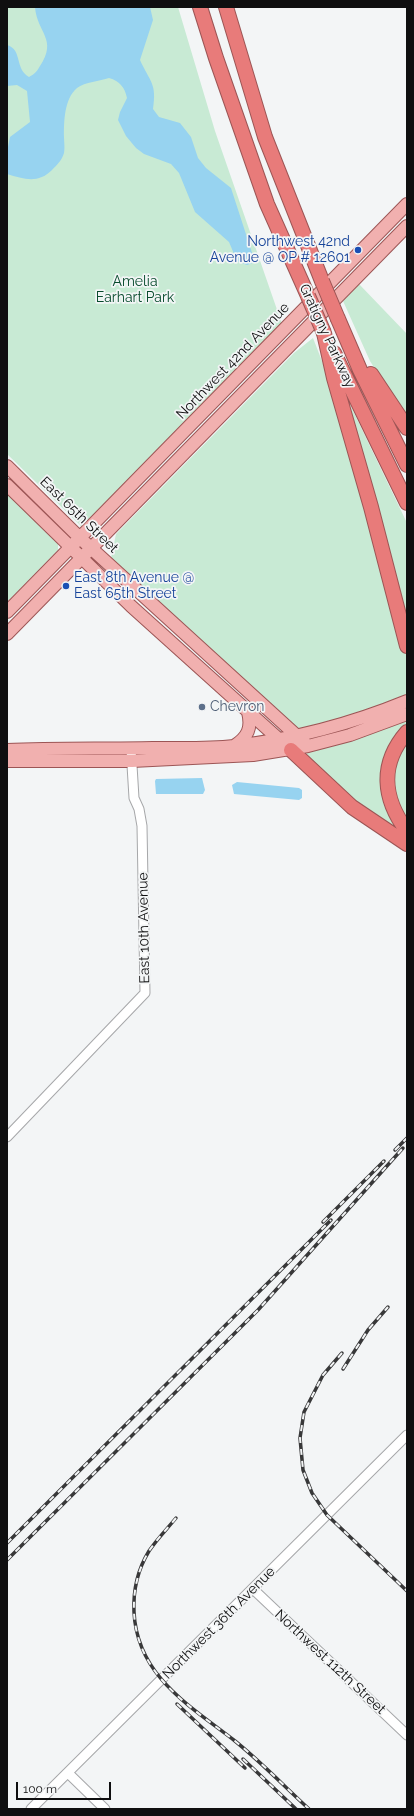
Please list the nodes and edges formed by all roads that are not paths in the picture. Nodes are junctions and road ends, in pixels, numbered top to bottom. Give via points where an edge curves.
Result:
1 (200, 7) edge
2 (226, 7) edge
3 (405, 211) edge
4 (407, 226) edge
5 (338, 319) junction
6 (324, 333) junction
7 (407, 428) edge
8 (407, 465) edge
9 (7, 466) edge
10 (7, 485) edge
11 (407, 503) edge
12 (80, 538) junction
13 (71, 547) junction
14 (91, 548) junction
15 (81, 558) junction
16 (7, 612) edge
17 (7, 634) edge
18 (407, 646) edge
19 (407, 701) edge
20 (248, 712) junction
21 (407, 714) edge
22 (407, 732) edge
23 (298, 736) junction
24 (278, 739) junction
25 (234, 746) junction
26 (308, 746) junction
27 (7, 750) edge
28 (291, 750) junction
29 (132, 755) junction
30 (7, 761) edge
31 (407, 831) edge
32 (407, 844) edge
33 (7, 1137) edge
34 (407, 1436) edge
35 (400, 1443) junction
36 (407, 1450) edge
37 (253, 1589) junction
38 (407, 1735) edge
39 (68, 1773) junction
40 (31, 1809) edge
41 (105, 1809) edge

1 - 6 highway, Gratigny Parkway, bridge via 267,204
2 - 5 highway, Gratigny Parkway, bridge via 265,137
3 - 12 main road, Northwest 42nd Avenue
4 - 14 main road, Northwest 42nd Avenue
5 - 7 highway
5 - 8 highway, Gratigny Parkway
6 - 11 highway, Gratigny Parkway
6 - 18 highway
9 - 12 main road, East 65th Street
10 - 13 main road, East 65th Street
12 - 13 main road, Northwest 42nd Avenue
12 - 14 main road, East 65th Street
13 - 15 main road, East 65th Street
13 - 16 main road, Northwest 42nd Avenue
14 - 15 main road, Northwest 42nd Avenue
14 - 23 main road, East 65th Street
15 - 17 main road, Northwest 42nd Avenue
15 - 20 main road, East 65th Street via 142,617
19 - 23 main road via 353,722
20 - 24 main road, East 65th Street
20 - 25 main road via 250,730
21 - 26 main road via 350,735
22 - 31 highway via 391,756 386,780 396,817
23 - 24 main road
23 - 26 main road, East 65th Street
24 - 25 main road
24 - 28 main road, East 65th Street
25 - 29 main road
26 - 28 main road
27 - 29 main road
28 - 29 main road via 219,758
28 - 32 highway via 352,807
29 - 30 main road
29 - 33 street, East 10th Avenue via 134,798 142,826 145,993
34 - 35 street, Northwest 36th Avenue
35 - 36 street
35 - 37 street, Northwest 36th Avenue
37 - 38 street, Northwest 112th Street
37 - 39 street, Northwest 36th Avenue
39 - 40 street, Northwest 36th Avenue
39 - 41 street

